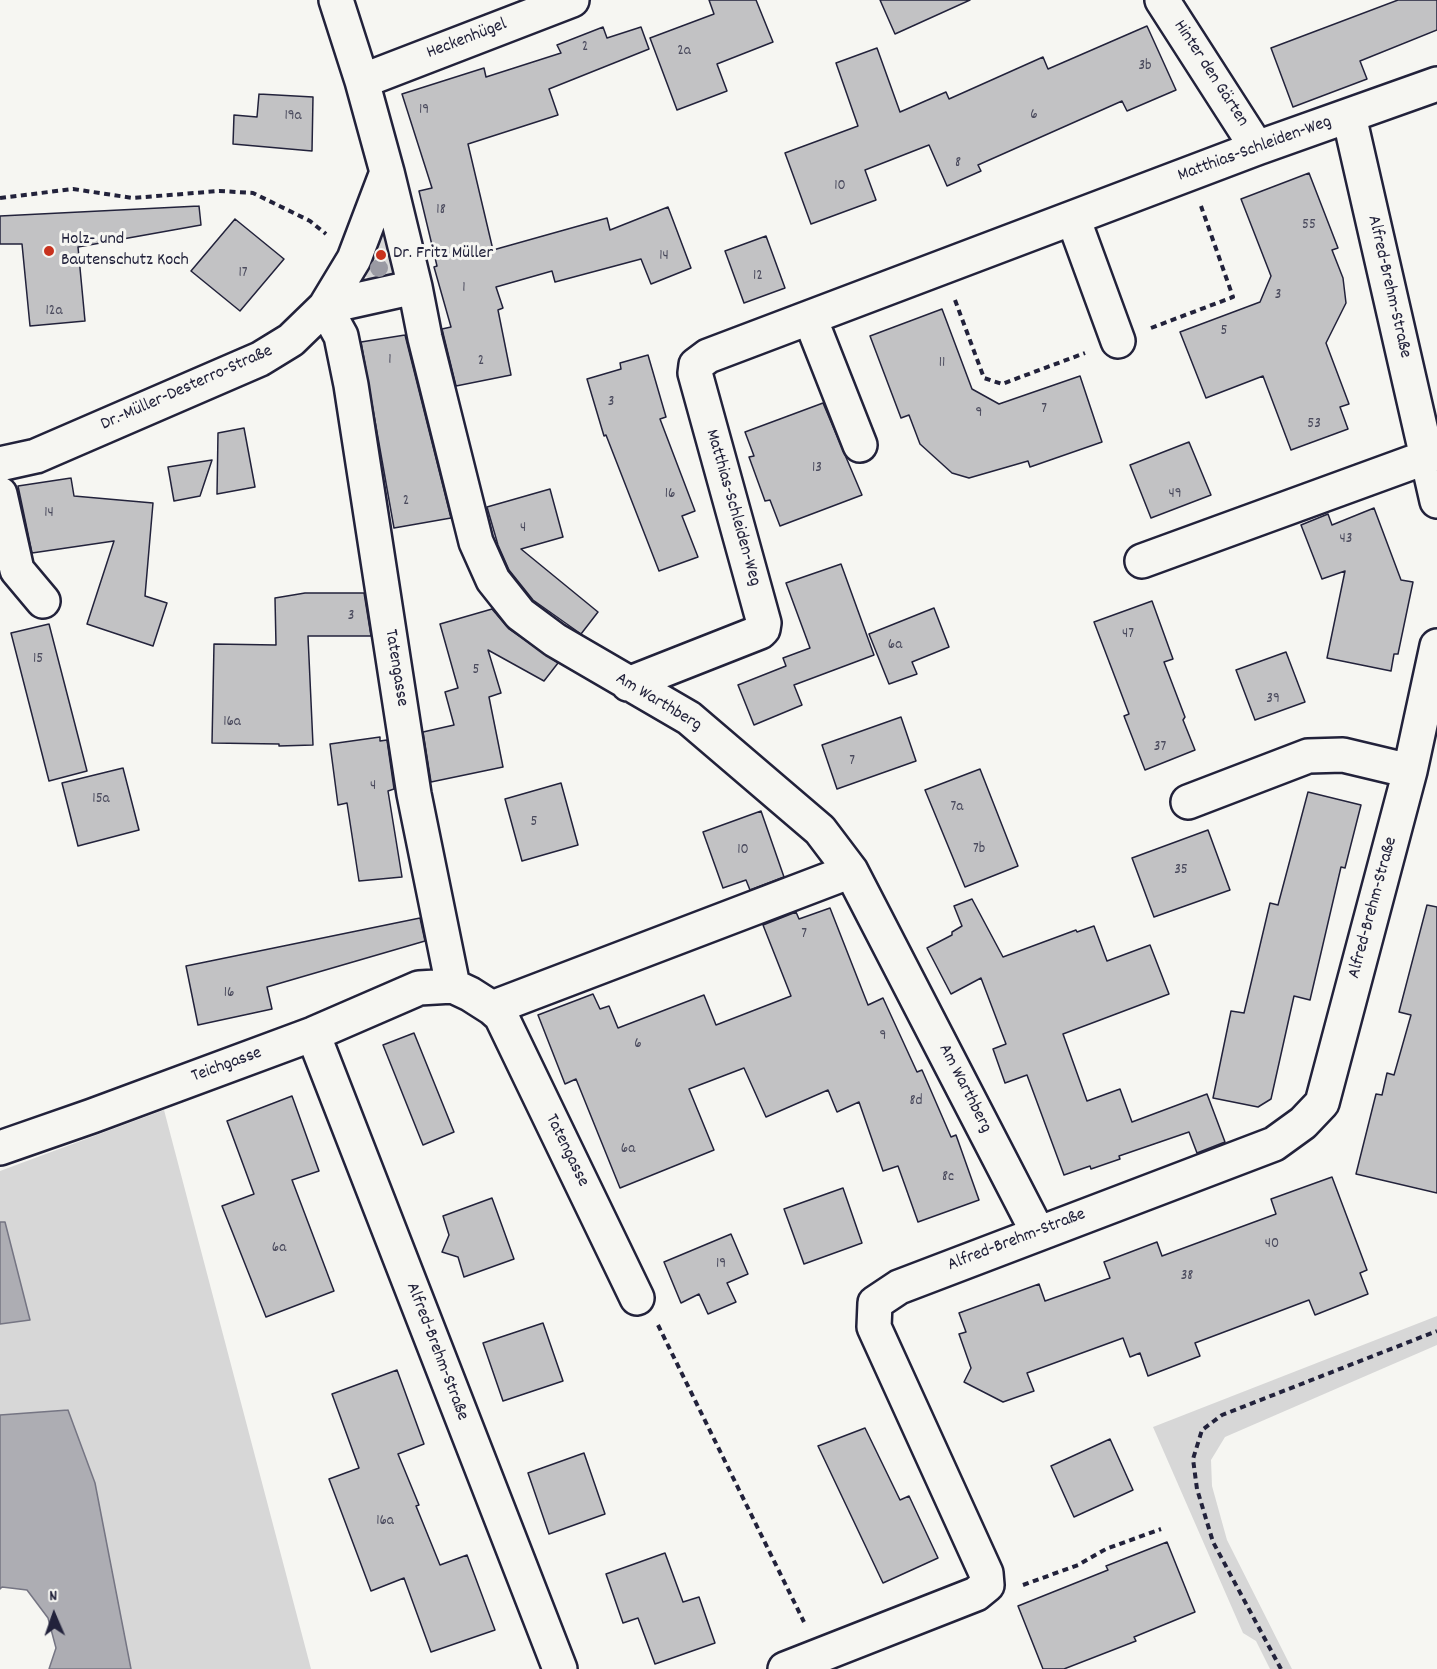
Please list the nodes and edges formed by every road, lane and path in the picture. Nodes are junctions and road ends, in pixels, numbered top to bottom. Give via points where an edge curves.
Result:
1 (336, 0) edge
2 (572, 0) edge
3 (1162, 0) edge
4 (362, 81) junction
5 (1437, 84) edge
6 (1349, 116) junction
7 (1257, 148) junction
8 (387, 172) junction
9 (0, 198) edge
10 (1073, 218) junction
11 (354, 258) junction
12 (416, 287) junction
13 (325, 308) junction
14 (810, 318) junction
15 (1118, 341) dead end
16 (860, 445) dead end
17 (1427, 457) junction
18 (0, 464) edge
19 (0, 494) edge
20 (1437, 501) edge
21 (1142, 561) dead end
22 (44, 602) dead end
23 (1437, 646) edge
24 (628, 684) junction
25 (1410, 771) junction
26 (1188, 802) dead end
27 (851, 871) junction
28 (453, 986) junction
29 (492, 1008) junction
30 (313, 1034) junction
31 (0, 1148) edge
32 (1038, 1233) junction
33 (637, 1298) joint
34 (1437, 1332) edge
35 (1161, 1529) dead end
36 (987, 1585) junction
37 (820, 1655) junction
38 (560, 1669) edge
39 (785, 1669) edge
40 (1281, 1669) edge

1 - 4 street
2 - 4 street, Heckenhügel
3 - 7 street, Hinter den Gärten
4 - 8 street
5 - 6 street, Matthias-Schleiden-Weg
6 - 7 street, Matthias-Schleiden-Weg
6 - 17 street, Alfred-Brehm-Straße
7 - 10 street, Matthias-Schleiden-Weg
8 - 11 street, Dr.-Müller-Desterro-Straße
8 - 12 street, Am Warthberg
9 - 11 path via 73,189 133,198 219,191 253,193 310,221
10 - 14 street, Matthias-Schleiden-Weg
10 - 15 street
11 - 13 street, Dr.-Müller-Desterro-Straße
12 - 13 street
12 - 24 street, Am Warthberg via 476,542 493,580 520,614
13 - 18 street, Dr.-Müller-Desterro-Straße via 291,340 260,359 36,456
13 - 28 street, Tatengasse via 341,336 351,385 414,794
14 - 16 street
14 - 24 street, Matthias-Schleiden-Weg via 708,356 696,365 699,391 763,629
17 - 20 street, Alfred-Brehm-Straße
17 - 21 street
19 - 22 street via 17,570
23 - 25 street, Alfred-Brehm-Straße
24 - 27 street, Am Warthberg via 705,731 820,830
25 - 26 street via 1343,754 1308,756
25 - 32 street, Alfred-Brehm-Straße via 1322,1103 1274,1144
27 - 29 street
27 - 32 street, Am Warthberg
28 - 29 street, Tatengasse
28 - 30 street, Teichgasse via 419,988
29 - 33 street, Tatengasse via 501,1017
30 - 31 street, Teichgasse
30 - 38 street, Alfred-Brehm-Straße
32 - 36 street, Alfred-Brehm-Straße via 899,1287 875,1303 874,1327 986,1573
33 - 37 path via 650,1308
34 - 40 path via 1222,1415 1202,1430 1193,1459 1197,1489 1213,1542
35 - 36 path via 1015,1588
36 - 37 street via 976,1593
37 - 39 street

